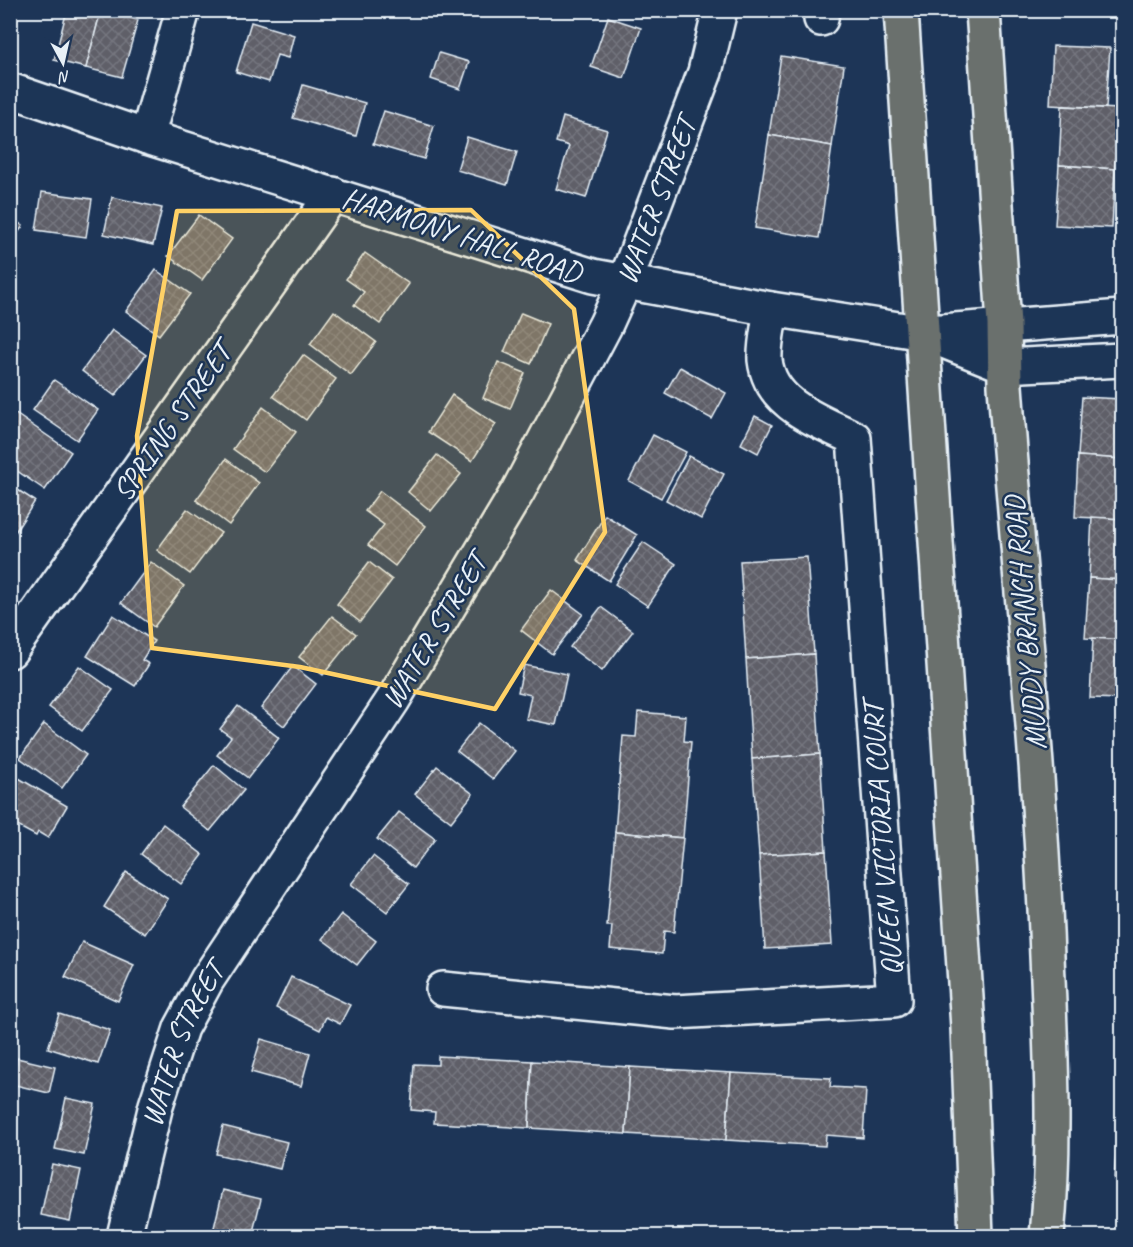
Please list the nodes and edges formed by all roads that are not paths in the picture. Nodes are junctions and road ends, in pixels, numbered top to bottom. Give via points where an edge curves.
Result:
1 (183, 10) edge
2 (720, 10) edge
3 (901, 10) edge
4 (982, 10) edge
5 (10, 90) edge
6 (147, 137) junction
7 (333, 194) junction
8 (625, 282) junction
9 (771, 309) junction
10 (1122, 317) edge
11 (1004, 324) junction
12 (924, 333) junction
13 (1122, 360) edge
14 (1006, 366) junction
15 (10, 651) edge
16 (443, 989) dead end
17 (124, 1236) edge
18 (976, 1236) edge
19 (1047, 1236) edge

1 - 6 street
2 - 8 street, WATER STREET via 705,72
3 - 12 main road
4 - 11 main road, MUDDY BRANCH ROAD
5 - 6 street, HARMONY HALL ROAD
6 - 7 street, HARMONY HALL ROAD
7 - 8 street, HARMONY HALL ROAD via 593,276
7 - 15 street, SPRING STREET
8 - 9 street, HARMONY HALL ROAD
8 - 17 street, WATER STREET via 492,535 393,700 207,980 181,1028 156,1105
9 - 12 street, HARMONY HALL ROAD
9 - 16 street, QUEEN VICTORIA COURT via 765,358 770,384 791,406 854,438 894,1000 675,1012
10 - 11 street
11 - 12 street
11 - 14 main road, MUDDY BRANCH ROAD
12 - 14 street
12 - 18 main road via 968,1028
13 - 14 street
14 - 19 main road, MUDDY BRANCH ROAD via 1043,843 1053,1094

